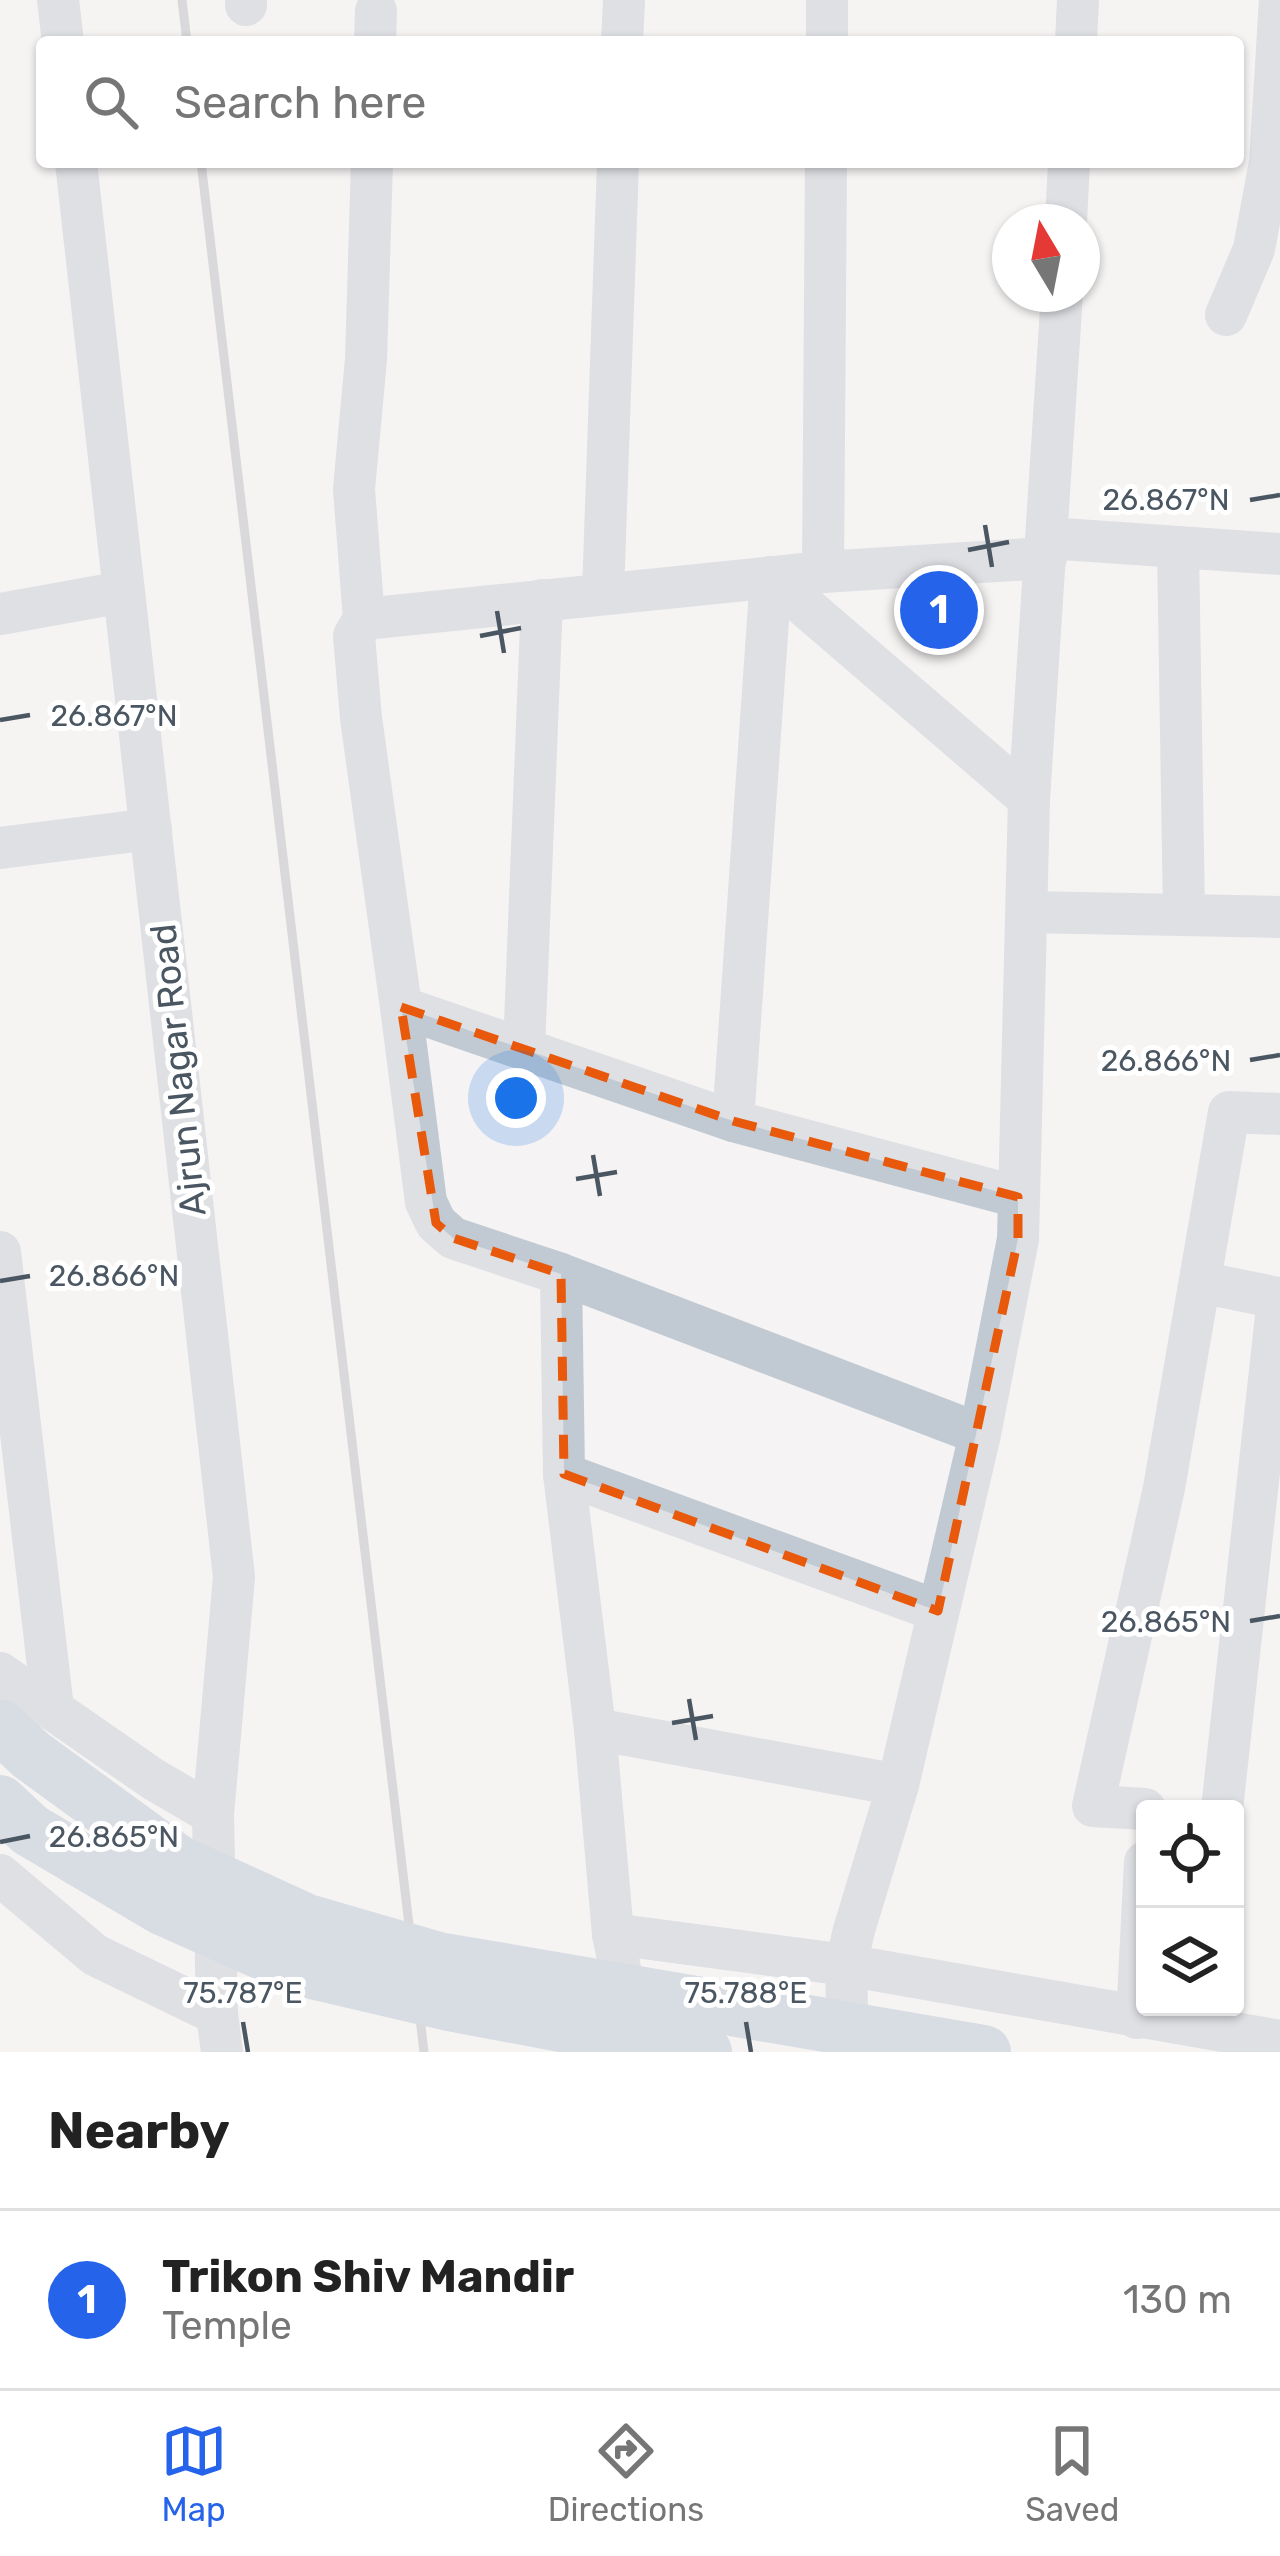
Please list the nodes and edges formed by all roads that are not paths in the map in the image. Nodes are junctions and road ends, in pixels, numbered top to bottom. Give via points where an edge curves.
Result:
1 (58, 0) edge
2 (624, 0) edge
3 (827, 0) edge
4 (1078, 0) edge
5 (1280, 0) edge
6 (62, 36) edge
7 (622, 36) edge
8 (827, 36) edge
9 (1076, 36) edge
10 (77, 168) edge
11 (372, 168) edge
12 (618, 168) edge
13 (826, 168) edge
14 (1070, 168) edge
15 (1067, 204) edge
16 (1061, 312) edge
17 (1226, 315) dead end
18 (1178, 547) junction
19 (1047, 548) junction
20 (1280, 554) edge
21 (823, 572) junction
22 (771, 577) junction
23 (122, 592) junction
24 (603, 593) junction
25 (542, 600) junction
26 (0, 614) edge
27 (364, 619) junction
28 (1030, 800) junction
29 (151, 829) junction
30 (0, 848) edge
31 (1027, 912) junction
32 (1184, 915) junction
33 (1280, 916) edge
34 (401, 1007) junction
35 (524, 1048) junction
36 (1280, 1114) edge
37 (733, 1121) junction
38 (1018, 1197) junction
39 (0, 1252) edge
40 (561, 1274) junction
41 (1199, 1282) junction
42 (980, 1434) junction
43 (564, 1474) junction
44 (938, 1611) junction
45 (0, 1673) edge
46 (53, 1709) junction
47 (0, 1726) edge
48 (595, 1730) junction
49 (898, 1785) junction
50 (1223, 1800) edge
51 (0, 1802) edge
52 (1136, 1809) edge
53 (213, 1814) junction
54 (0, 1875) edge
55 (1143, 1908) edge
56 (613, 1934) junction
57 (846, 1965) junction
58 (1137, 2018) junction
59 (220, 2033) edge
60 (1280, 2041) edge
61 (637, 2052) edge
62 (706, 2052) edge
63 (848, 2052) edge
64 (984, 2052) edge

1 - 6 street
2 - 7 street
3 - 8 street
4 - 9 street
5 - 17 street via 1270,162 1254,249
10 - 23 street, Ajrun Nagar Road
11 - 27 street via 354,488
12 - 24 street
13 - 21 street
14 - 15 street
16 - 19 street
18 - 19 street
18 - 20 street
18 - 32 street
19 - 21 street
19 - 28 street
21 - 22 street
22 - 24 street
22 - 28 street
22 - 37 street
23 - 26 street
23 - 29 street, Ajrun Nagar Road
24 - 25 street
25 - 27 street
25 - 35 street
27 - 34 street via 354,636 361,718
28 - 31 street
29 - 30 street
29 - 53 street, Ajrun Nagar Road via 234,1576
31 - 32 street
31 - 38 street
32 - 33 street
34 - 35 street
34 - 40 street via 426,1202 436,1223 453,1238
35 - 37 street
36 - 41 street via 1229,1112
37 - 38 street
38 - 42 street via 1018,1239
39 - 46 street
40 - 42 street
40 - 43 street
41 - 50 street via 1278,1298
41 - 52 street via 1093,1806
42 - 44 street
43 - 44 street
43 - 48 street
44 - 49 street
45 - 46 street
46 - 53 street
47 - 64 main road, bridge via 178,1862 307,1922 438,1959
48 - 49 street
48 - 56 street
49 - 57 street
51 - 62 main road, bridge via 30,1830 162,1908 299,1970
53 - 59 street, Ajrun Nagar Road
54 - 59 street via 95,1955
55 - 58 street
56 - 57 street
56 - 61 street
57 - 58 street
57 - 63 street
58 - 60 street

